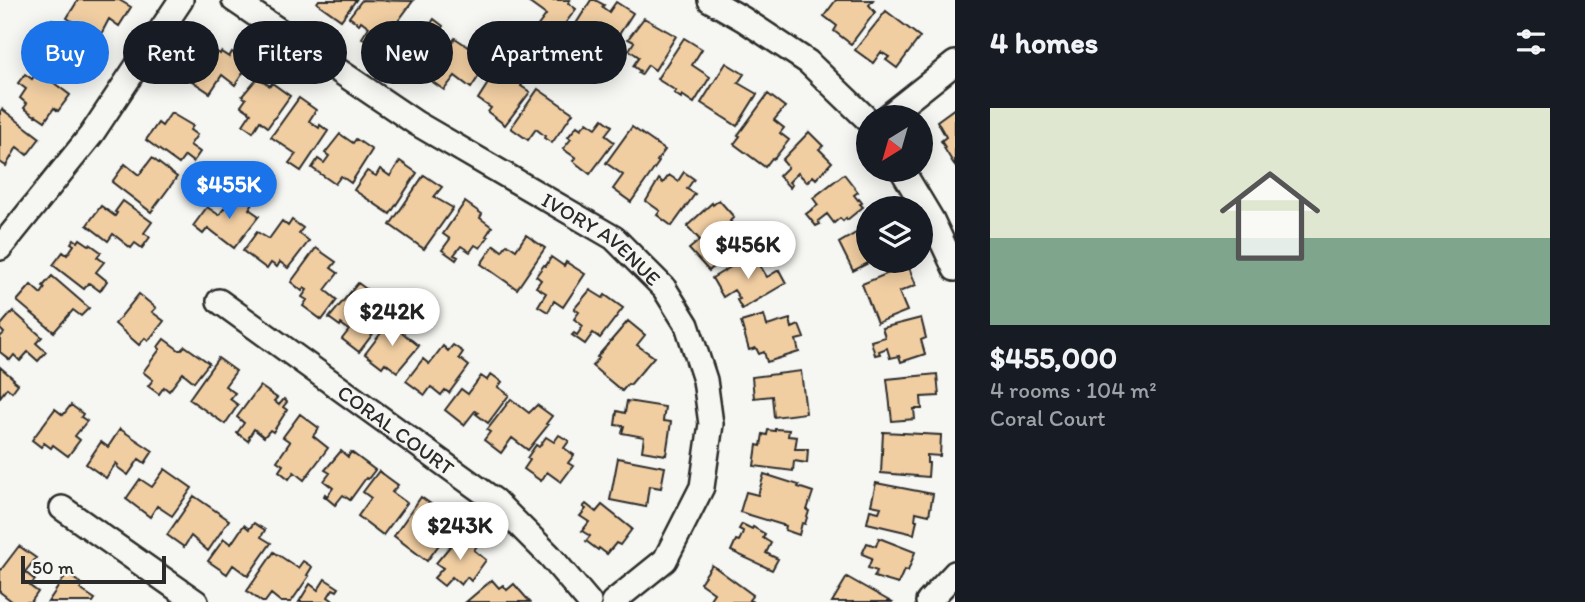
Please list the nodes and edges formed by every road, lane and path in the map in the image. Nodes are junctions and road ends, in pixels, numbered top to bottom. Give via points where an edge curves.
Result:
1 (181, 0) edge
2 (234, 0) edge
3 (710, 0) edge
4 (955, 63) edge
5 (902, 105) edge
6 (856, 108) edge
7 (909, 182) edge
8 (0, 248) edge
9 (955, 269) edge
10 (219, 300) dead end
11 (62, 508) dead end
12 (955, 573) edge
13 (196, 602) edge
14 (589, 602) edge
15 (613, 602) edge
16 (928, 602) edge

1 - 8 street via 91,135
2 - 15 street, IVORY AVENUE via 416,123 614,238 664,288 687,326 705,380 711,424 702,486 665,560
3 - 6 street via 808,62
4 - 5 street
7 - 9 street
10 - 14 street, CORAL COURT via 494,500
11 - 13 street
12 - 16 street

